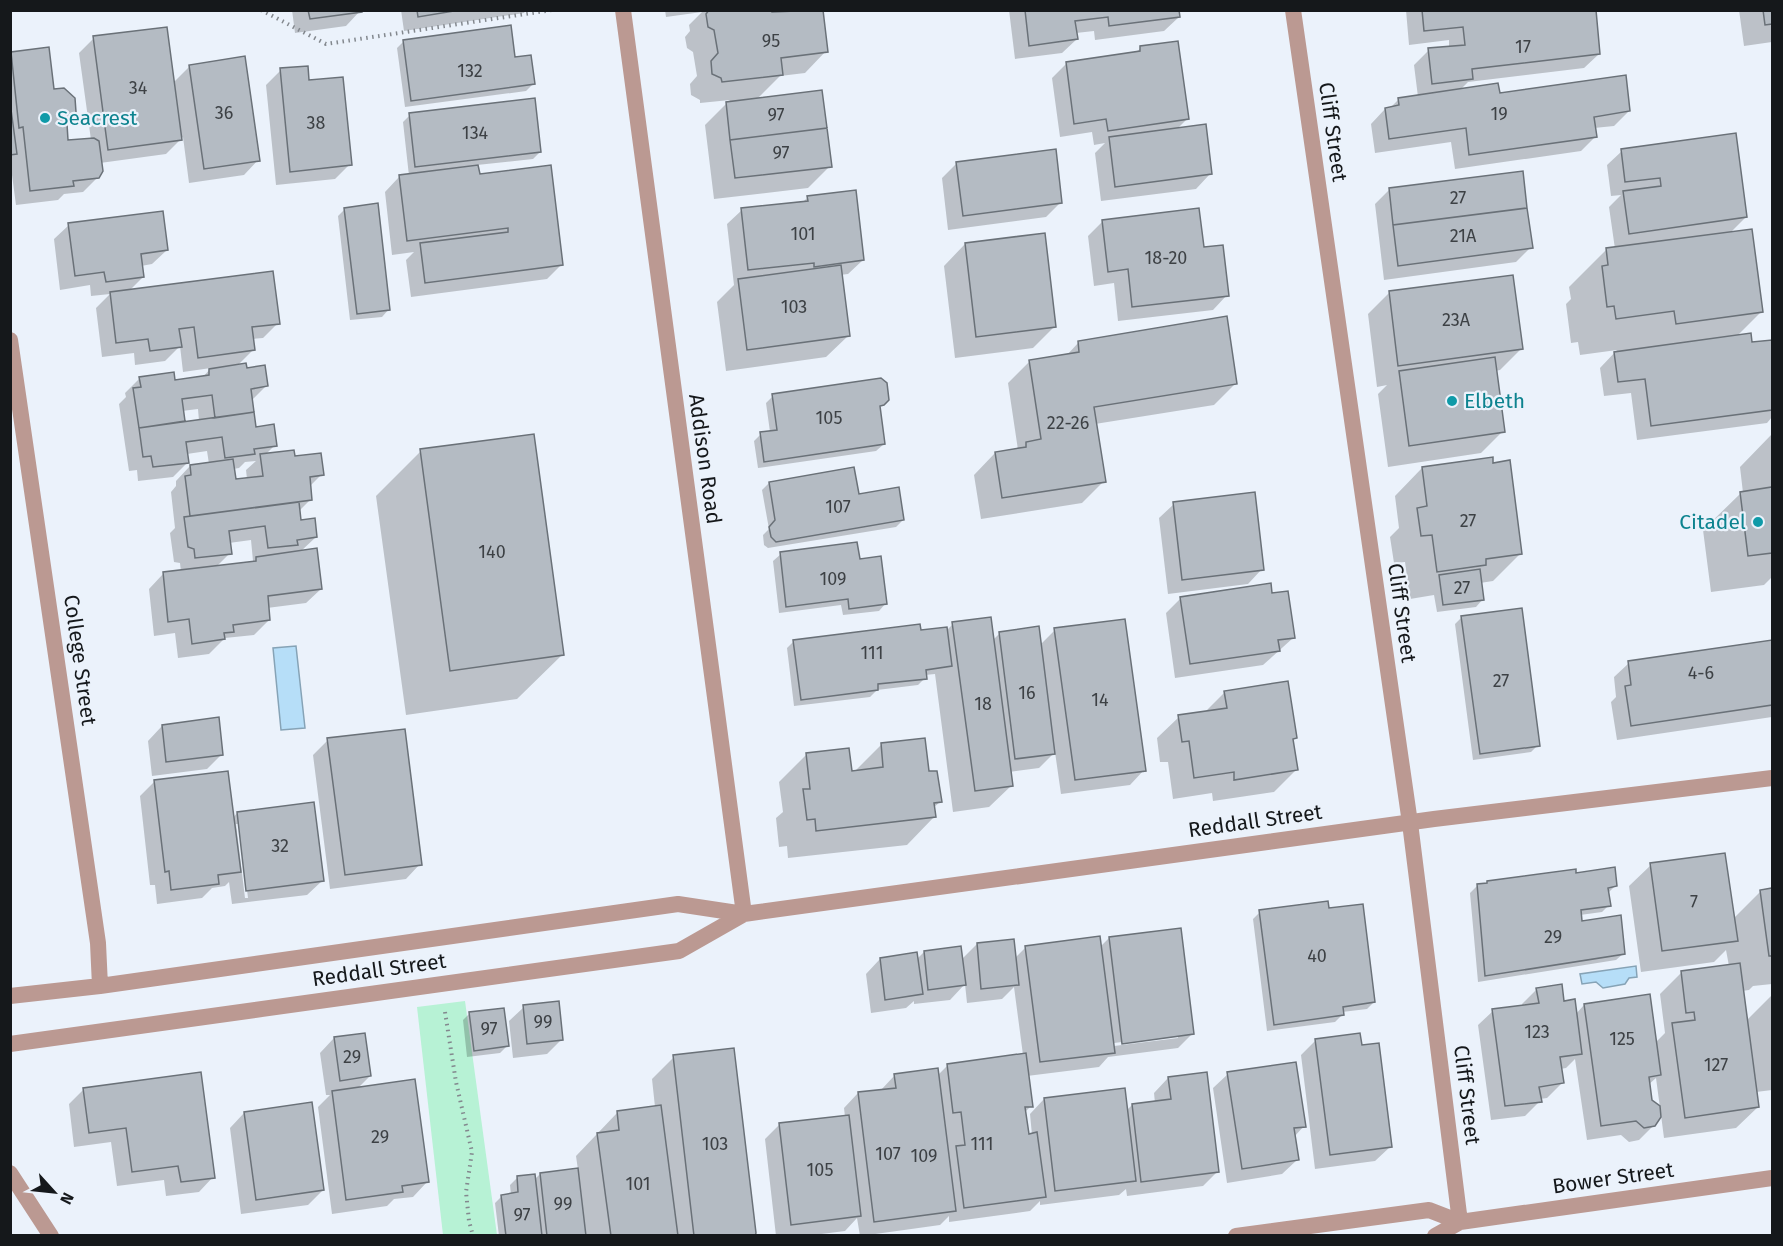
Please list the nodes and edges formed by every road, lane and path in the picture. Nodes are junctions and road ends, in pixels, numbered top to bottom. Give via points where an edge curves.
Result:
1 (261, 10) edge
2 (552, 10) edge
3 (623, 10) edge
4 (1293, 10) edge
5 (10, 340) edge
6 (17, 422) edge
7 (1773, 778) edge
8 (1410, 823) junction
9 (744, 914) junction
10 (436, 984) junction
11 (100, 986) junction
12 (10, 996) edge
13 (10, 1044) edge
14 (10, 1173) edge
15 (1773, 1178) edge
16 (1460, 1222) junction
17 (51, 1236) edge
18 (473, 1236) edge
19 (1236, 1236) edge
20 (1435, 1236) edge

1 - 2 path via 326,44
3 - 9 street, Addison Road
4 - 8 street, Cliff Street
5 - 6 street, College Street
6 - 11 street, College Street via 98,943
7 - 8 street, Reddall Street
8 - 9 street, Reddall Street
8 - 16 street, Cliff Street
9 - 10 street, Reddall Street via 679,951
9 - 11 street, Reddall Street via 678,904
10 - 13 street, Reddall Street
10 - 18 path via 472,1152 465,1192
11 - 12 street, Reddall Street
14 - 17 street
15 - 16 street, Bower Street
16 - 19 street, Bower Street via 1429,1210
16 - 20 street, Bower Street

